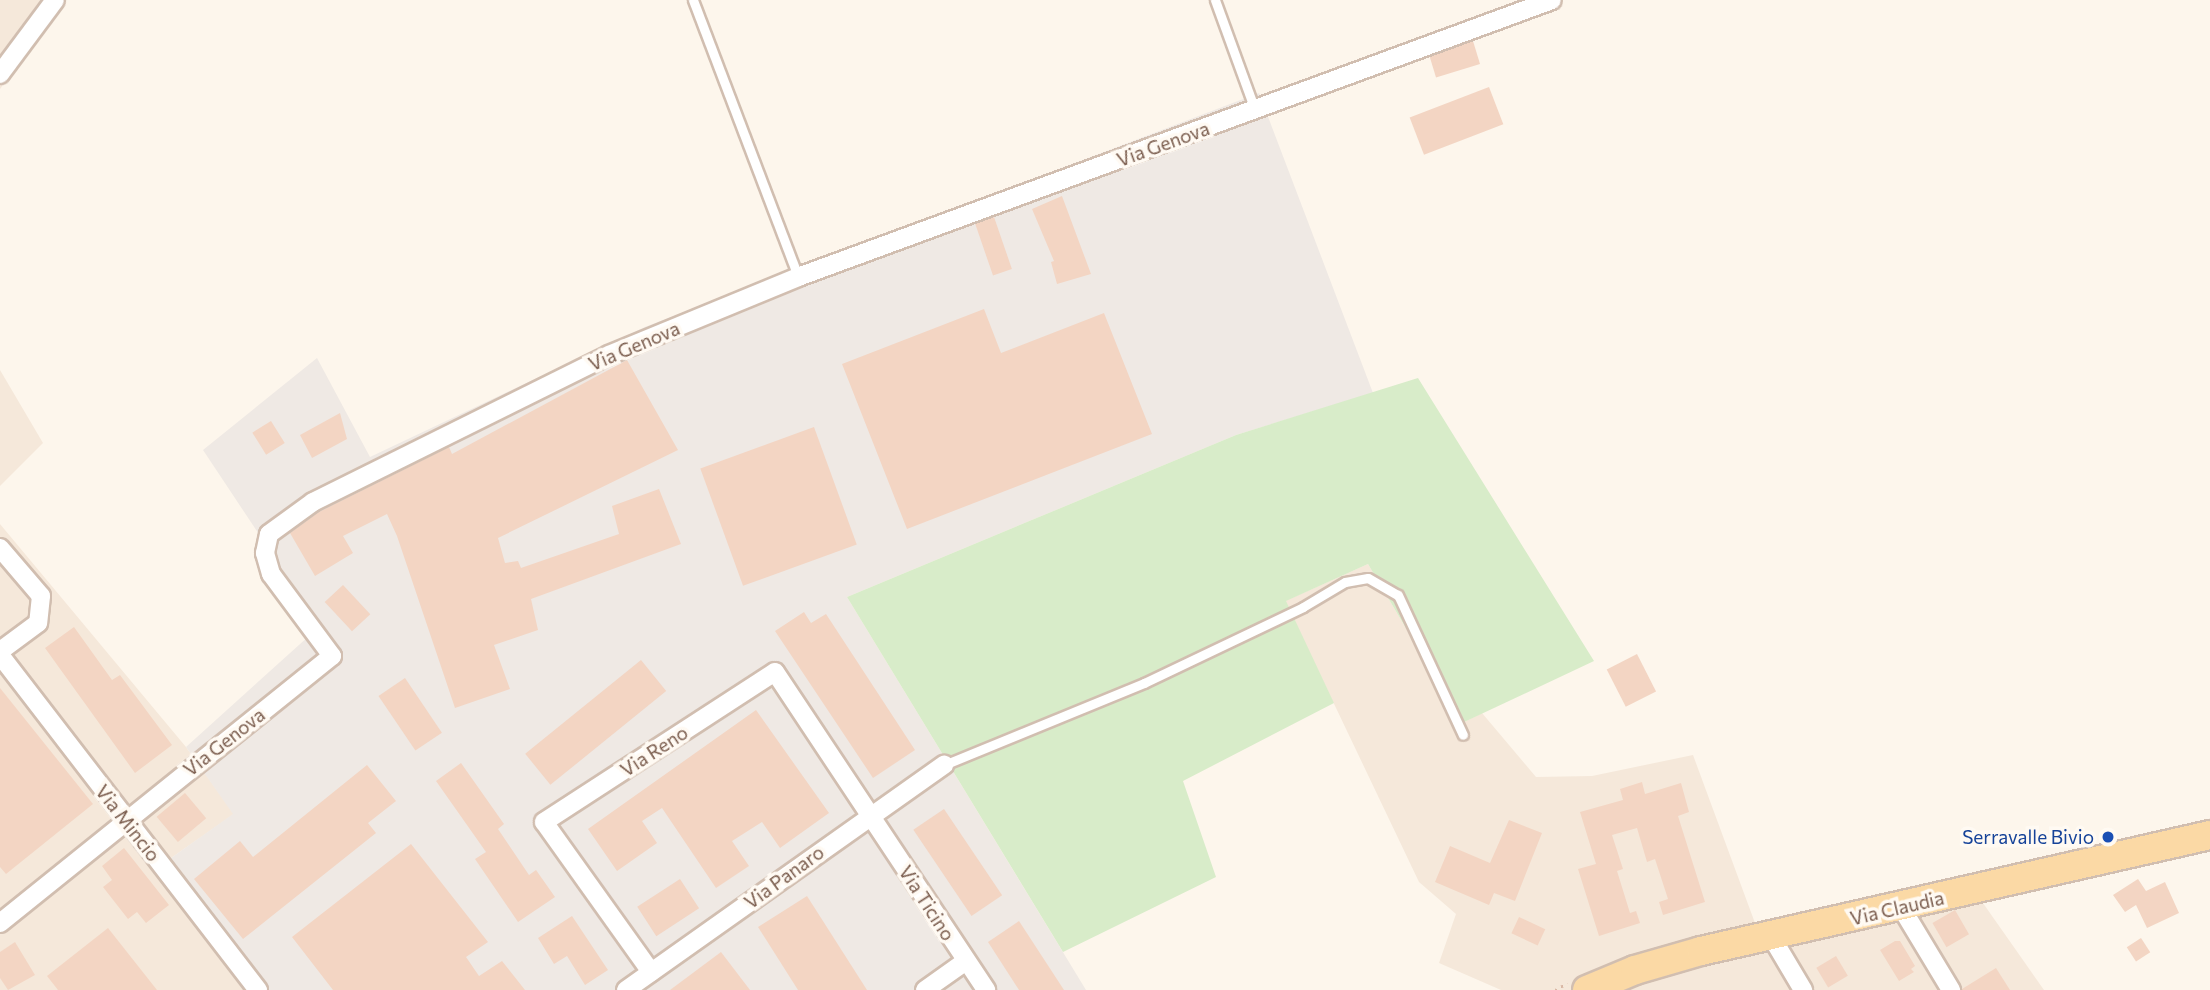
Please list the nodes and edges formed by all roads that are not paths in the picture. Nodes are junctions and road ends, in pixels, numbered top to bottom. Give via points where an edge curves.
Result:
1 (55, 0) edge
2 (693, 0) edge
3 (1215, 0) edge
4 (1552, 0) edge
5 (0, 74) edge
6 (1255, 110) junction
7 (799, 277) junction
8 (0, 548) edge
9 (0, 653) edge
10 (1463, 736) dead end
11 (944, 765) joint
12 (870, 815) junction
13 (125, 820) junction
14 (2210, 835) edge
15 (1902, 907) junction
16 (0, 923) edge
17 (1771, 936) junction
18 (966, 961) junction
19 (651, 972) junction
20 (258, 990) edge
21 (626, 990) edge
22 (925, 990) edge
23 (986, 990) edge
24 (1587, 990) edge
25 (1802, 990) edge
26 (1951, 990) edge

1 - 5 street
2 - 7 lane
3 - 6 lane
4 - 6 street, Via Genova
6 - 7 street, Via Genova
7 - 13 street, Via Genova via 609,355 313,502 269,534 265,553 271,574 332,656
8 - 9 street via 41,596 38,623
9 - 13 street, Via Mincio
10 - 11 lane via 1398,595 1368,578 1345,582 1144,683
11 - 12 street, Via Panaro
12 - 18 street, Via Ticino
12 - 19 street, Via Panaro
12 - 19 street, Via Reno via 775,672 544,822
13 - 16 street, Via Genova
13 - 20 street, Via Mincio
14 - 15 main road, Via Claudia
15 - 17 main road, Via Claudia
15 - 26 street
17 - 24 main road, Via Claudia via 1635,970
17 - 25 street
18 - 22 street
18 - 23 street, Via Ticino
19 - 21 street, Via Panaro

